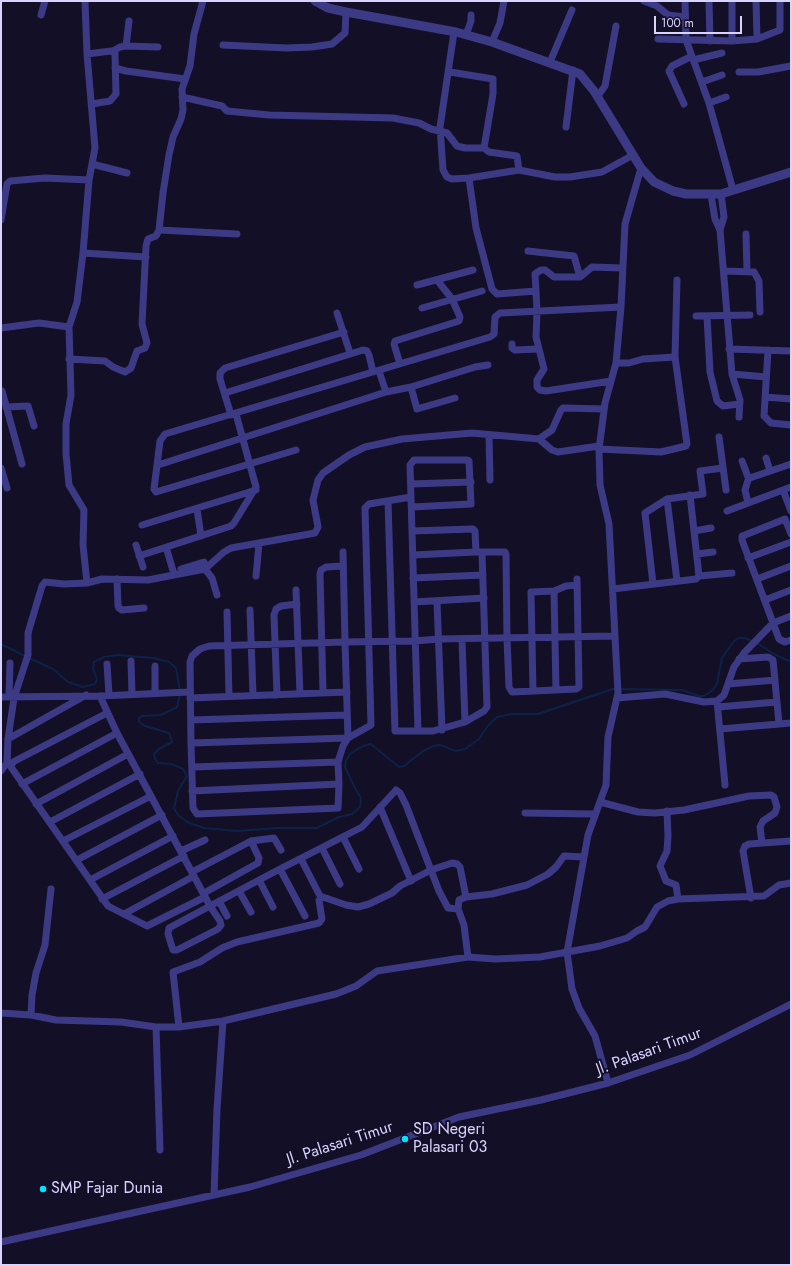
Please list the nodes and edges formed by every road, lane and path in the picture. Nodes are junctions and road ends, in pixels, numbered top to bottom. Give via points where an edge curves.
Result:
1 (45, 1) edge
2 (85, 1) edge
3 (203, 1) edge
4 (315, 1) edge
5 (504, 1) edge
6 (644, 1) edge
7 (685, 1) edge
8 (709, 1) edge
9 (732, 1) edge
10 (756, 1) edge
11 (780, 1) edge
12 (657, 3) edge
13 (572, 10) dead end
14 (346, 12) junction
15 (41, 15) dead end
16 (471, 15) dead end
17 (685, 17) junction
18 (129, 21) dead end
19 (616, 26) dead end
20 (454, 32) junction
21 (466, 35) junction
22 (658, 39) dead end
23 (757, 39) junction
24 (686, 40) junction
25 (710, 41) junction
26 (732, 41) junction
27 (492, 42) junction
28 (222, 45) dead end
29 (126, 46) junction
30 (158, 47) dead end
31 (113, 51) junction
32 (722, 53) dead end
33 (87, 54) junction
34 (693, 58) junction
35 (550, 62) junction
36 (791, 66) edge
37 (116, 68) junction
38 (573, 70) junction
39 (450, 72) junction
40 (740, 72) dead end
41 (722, 75) dead end
42 (184, 79) junction
43 (702, 82) junction
44 (182, 97) junction
45 (598, 97) junction
46 (726, 97) dead end
47 (709, 103) junction
48 (92, 104) junction
49 (684, 104) dead end
50 (566, 127) dead end
51 (440, 133) junction
52 (484, 148) junction
53 (633, 155) junction
54 (92, 164) junction
55 (641, 168) junction
56 (518, 170) junction
57 (791, 172) edge
58 (127, 173) dead end
59 (470, 178) junction
60 (89, 180) junction
61 (733, 190) junction
62 (716, 194) junction
63 (1, 220) edge
64 (159, 230) junction
65 (237, 234) dead end
66 (746, 234) dead end
67 (528, 251) dead end
68 (84, 253) junction
69 (146, 258) junction
70 (622, 268) junction
71 (473, 270) dead end
72 (724, 270) junction
73 (747, 271) junction
74 (580, 277) junction
75 (437, 280) junction
76 (677, 280) dead end
77 (417, 286) dead end
78 (482, 291) dead end
79 (536, 291) junction
80 (452, 300) junction
81 (621, 307) junction
82 (422, 308) dead end
83 (537, 312) junction
84 (760, 312) dead end
85 (337, 313) dead end
86 (728, 315) junction
87 (750, 315) dead end
88 (696, 316) dead end
89 (707, 316) junction
90 (69, 326) junction
91 (1, 328) edge
92 (344, 332) junction
93 (512, 344) dead end
94 (538, 349) junction
95 (729, 349) junction
96 (768, 350) junction
97 (791, 351) edge
98 (350, 354) junction
99 (675, 357) junction
100 (69, 359) junction
101 (616, 363) junction
102 (400, 364) junction
103 (488, 365) dead end
104 (376, 371) junction
105 (732, 374) junction
106 (766, 377) junction
107 (611, 381) junction
108 (411, 387) junction
109 (1, 391) edge
110 (386, 392) junction
111 (225, 393) junction
112 (766, 397) junction
113 (455, 398) dead end
114 (791, 399) edge
115 (739, 404) junction
116 (6, 408) junction
117 (604, 409) junction
118 (234, 415) junction
119 (739, 417) dead end
120 (791, 425) edge
121 (34, 426) dead end
122 (489, 435) junction
123 (719, 437) dead end
124 (244, 438) junction
125 (539, 439) junction
126 (599, 448) junction
127 (296, 450) dead end
128 (766, 458) dead end
129 (742, 461) dead end
130 (22, 464) dead end
131 (251, 464) junction
132 (791, 464) edge
133 (158, 465) junction
134 (1, 468) edge
135 (723, 468) junction
136 (770, 471) junction
137 (749, 477) junction
138 (490, 480) dead end
139 (471, 482) junction
140 (411, 484) junction
141 (791, 487) edge
142 (7, 488) dead end
143 (256, 490) junction
144 (726, 490) dead end
145 (783, 490) junction
146 (690, 495) junction
147 (411, 497) junction
148 (667, 498) junction
149 (388, 501) junction
150 (748, 503) junction
151 (412, 507) junction
152 (197, 509) junction
153 (727, 511) dead end
154 (791, 511) edge
155 (142, 525) dead end
156 (711, 528) dead end
157 (694, 530) junction
158 (412, 531) junction
159 (791, 534) edge
160 (201, 536) junction
161 (791, 542) edge
162 (259, 544) junction
163 (136, 545) dead end
164 (166, 546) junction
165 (343, 552) dead end
166 (479, 552) junction
167 (713, 552) dead end
168 (697, 554) junction
169 (413, 555) junction
170 (139, 556) junction
171 (748, 558) junction
172 (204, 565) junction
173 (343, 566) junction
174 (791, 566) edge
175 (143, 567) dead end
176 (174, 572) junction
177 (732, 573) dead end
178 (483, 574) junction
179 (256, 576) dead end
180 (699, 576) junction
181 (413, 578) junction
182 (117, 579) junction
183 (757, 579) junction
184 (677, 581) junction
185 (86, 583) junction
186 (653, 584) junction
187 (612, 589) junction
188 (296, 590) dead end
189 (791, 590) edge
190 (554, 591) junction
191 (217, 595) dead end
192 (484, 598) junction
193 (765, 600) junction
194 (437, 601) junction
195 (414, 602) junction
196 (297, 604) junction
197 (144, 608) dead end
198 (250, 610) dead end
199 (227, 612) dead end
200 (791, 616) edge
201 (773, 623) junction
202 (615, 636) junction
203 (554, 637) junction
204 (577, 637) junction
205 (507, 638) junction
206 (531, 638) junction
207 (439, 639) junction
208 (485, 639) junction
209 (462, 640) junction
210 (791, 640) edge
211 (414, 641) junction
212 (345, 642) junction
213 (368, 642) junction
214 (392, 642) junction
215 (322, 643) junction
216 (298, 644) junction
217 (251, 645) junction
218 (275, 645) junction
219 (228, 646) junction
220 (739, 659) junction
221 (131, 661) dead end
222 (10, 663) dead end
223 (107, 664) dead end
224 (154, 666) dead end
225 (775, 680) junction
226 (728, 684) junction
227 (556, 690) junction
228 (533, 691) junction
229 (347, 692) junction
230 (155, 693) junction
231 (323, 693) junction
232 (132, 694) junction
233 (188, 694) junction
234 (300, 694) junction
235 (109, 695) junction
236 (254, 695) junction
237 (277, 695) junction
238 (86, 696) junction
239 (100, 696) junction
240 (229, 696) junction
241 (618, 696) junction
242 (1, 697) edge
243 (12, 698) junction
244 (777, 702) junction
245 (718, 704) junction
246 (106, 713) junction
247 (347, 715) junction
248 (191, 720) junction
249 (465, 722) junction
250 (791, 723) edge
251 (779, 724) junction
252 (720, 729) junction
253 (442, 730) junction
254 (418, 731) junction
255 (117, 733) junction
256 (348, 738) junction
257 (8, 739) junction
258 (191, 743) junction
259 (128, 754) junction
260 (338, 762) junction
261 (9, 764) junction
262 (192, 767) junction
263 (1, 770) edge
264 (140, 774) junction
265 (22, 784) junction
266 (339, 784) junction
267 (725, 785) dead end
268 (192, 791) junction
269 (151, 796) junction
270 (600, 802) junction
271 (36, 804) junction
272 (380, 807) junction
273 (668, 812) junction
274 (525, 813) dead end
275 (594, 814) junction
276 (162, 815) junction
277 (50, 822) junction
278 (173, 836) junction
279 (343, 838) junction
280 (205, 840) dead end
281 (63, 841) junction
282 (251, 841) junction
283 (791, 841) edge
284 (762, 843) junction
285 (322, 848) junction
286 (282, 850) dead end
287 (183, 854) junction
288 (584, 857) junction
289 (301, 859) junction
290 (77, 860) junction
291 (280, 869) junction
292 (359, 869) dead end
293 (431, 870) junction
294 (193, 874) junction
295 (90, 880) junction
296 (259, 880) junction
297 (411, 881) junction
298 (791, 883) edge
299 (340, 884) dead end
300 (51, 889) dead end
301 (239, 890) junction
302 (319, 894) dead end
303 (204, 895) junction
304 (466, 897) junction
305 (751, 898) junction
306 (102, 899) junction
307 (678, 899) junction
308 (219, 901) junction
309 (210, 906) junction
310 (273, 906) dead end
311 (458, 909) junction
312 (251, 912) dead end
313 (124, 914) junction
314 (226, 916) dead end
315 (305, 916) dead end
316 (567, 952) junction
317 (468, 957) junction
318 (791, 1004) edge
319 (1, 1013) edge
320 (31, 1015) junction
321 (223, 1021) junction
322 (156, 1027) junction
323 (179, 1027) junction
324 (608, 1083) junction
325 (160, 1150) dead end
326 (214, 1195) junction
327 (1, 1242) edge

1 - 15 street
2 - 33 street
3 - 42 street via 194,34 190,66
4 - 14 street via 328,8
5 - 27 street via 500,23
6 - 12 street
7 - 17 street
8 - 25 street
9 - 26 street
10 - 23 street
11 - 23 street via 780,30
12 - 17 street via 668,15
13 - 35 street
14 - 20 street
14 - 28 street via 345,33 332,44 286,48
16 - 21 street
17 - 24 street
18 - 29 street
19 - 45 street via 604,86
20 - 21 street
20 - 39 street
21 - 27 street
22 - 24 street
23 - 26 street
24 - 25 street
24 - 34 street
25 - 26 street
27 - 35 street
29 - 30 street
29 - 31 street
31 - 33 street
31 - 37 street
32 - 34 street
33 - 48 street
34 - 43 street
34 - 49 street via 672,66 669,71
35 - 38 street
36 - 40 street via 758,72
37 - 42 street
37 - 48 street via 116,94 110,101
38 - 45 street via 580,74
38 - 50 street
39 - 51 street via 442,106
39 - 52 street via 494,81
41 - 43 street
42 - 44 street
43 - 47 street
44 - 51 street via 222,106 227,111 394,118 419,123
44 - 64 street via 183,110 173,137 162,193
45 - 53 street
46 - 47 street
47 - 61 street
48 - 54 street via 95,148
51 - 52 street via 447,133 457,146
51 - 59 street via 444,174 452,179
52 - 56 street via 489,152 517,156
53 - 55 street
53 - 56 street via 602,172 570,177 555,177
54 - 58 street
54 - 60 street
55 - 62 street via 654,182 673,191
55 - 70 street via 625,224
56 - 59 street
57 - 61 street
59 - 79 street via 476,228 492,289 497,294
60 - 63 street via 45,178 10,182 7,184
60 - 68 street
61 - 62 street
62 - 72 street via 724,217 720,230
64 - 65 street
64 - 69 street via 156,236 148,239
66 - 73 street
67 - 74 street via 574,256
68 - 69 street
68 - 90 street via 77,302
69 - 100 street via 142,324 147,343 144,348 137,351 130,369 125,372 105,361
70 - 74 street via 592,267
70 - 81 street
71 - 75 street
72 - 73 street
72 - 86 street
73 - 84 street via 758,275
74 - 79 street via 554,277 541,270 535,274
75 - 77 street
75 - 80 street
76 - 99 street
78 - 80 street
79 - 83 street
80 - 82 street
80 - 102 street via 460,317 459,321 395,341
81 - 83 street
81 - 101 street
83 - 94 street
83 - 102 street via 500,313 495,317 494,334 490,337
85 - 92 street
86 - 87 street
86 - 89 street
86 - 95 street
88 - 89 street
89 - 115 street via 710,372 717,401 723,406
90 - 91 street via 39,323
90 - 100 street
92 - 98 street
92 - 111 street via 226,368 220,373
93 - 94 street via 513,350
94 - 107 street via 544,369 536,383 540,390
95 - 96 street
95 - 105 street
96 - 97 street
96 - 106 street
98 - 104 street via 367,351
98 - 111 street
99 - 101 street
99 - 126 street via 686,446 661,452
100 - 185 street via 71,396 66,424 66,454 69,485 84,510
101 - 107 street
102 - 104 street
103 - 108 street via 462,370
104 - 110 street
104 - 118 street
105 - 106 street
105 - 115 street via 739,394
106 - 112 street
107 - 117 street
108 - 110 street
108 - 113 street via 417,409
109 - 116 street
110 - 124 street
111 - 118 street
112 - 114 street
112 - 120 street via 766,420
115 - 119 street
116 - 121 street via 28,406
116 - 130 street
117 - 125 street via 563,408 552,430
117 - 126 street
118 - 124 street
118 - 133 street via 165,434 160,441
122 - 125 street
122 - 138 street
122 - 162 street via 472,433 402,439 360,450 323,473 318,480 313,500 318,527 315,533
123 - 135 street
124 - 131 street
124 - 133 street
125 - 126 street via 558,452
126 - 187 street via 600,485 609,524
127 - 131 street
128 - 136 street
129 - 137 street
131 - 133 street via 156,492 154,489
131 - 143 street
132 - 136 street
134 - 142 street
135 - 144 street
135 - 146 street via 700,471 703,494
136 - 137 street
137 - 150 street via 745,490
139 - 140 street
139 - 140 street via 470,464 466,460 414,460 410,465
139 - 151 street via 472,503 469,505
140 - 147 street
141 - 145 street
143 - 152 street
143 - 160 street via 230,526
145 - 150 street
145 - 154 street
146 - 148 street
146 - 157 street
147 - 149 street
147 - 151 street
148 - 184 street
148 - 186 street via 644,513
149 - 213 street via 369,504 365,508
149 - 214 street
150 - 153 street
151 - 158 street
152 - 155 street
152 - 160 street
156 - 157 street
157 - 168 street
158 - 166 street via 473,528
158 - 169 street
159 - 171 street via 785,519 742,536
160 - 164 street
161 - 171 street
162 - 172 street via 231,548
162 - 179 street
163 - 170 street
164 - 170 street
164 - 176 street
165 - 173 street
166 - 169 street
166 - 178 street
166 - 205 street via 504,552 507,557
167 - 168 street
168 - 180 street
169 - 181 street
170 - 175 street
171 - 183 street
172 - 176 street
172 - 191 street via 212,578
173 - 212 street
173 - 215 street via 326,567 320,574
174 - 183 street
176 - 182 street via 139,581
177 - 180 street
178 - 181 street
178 - 192 street
180 - 184 street via 696,579
181 - 195 street
182 - 185 street
182 - 197 street via 119,608
183 - 193 street
184 - 186 street
185 - 243 street via 43,583 28,633 28,656
186 - 187 street
187 - 202 street
188 - 196 street
189 - 193 street
190 - 203 street
190 - 204 street via 577,582
190 - 206 street via 531,592
192 - 194 street
192 - 208 street
193 - 201 street
194 - 195 street
194 - 207 street
195 - 211 street
196 - 216 street
196 - 218 street via 276,609
198 - 217 street
199 - 219 street
200 - 201 street
201 - 210 street via 782,642
201 - 220 street
202 - 204 street
202 - 241 street
203 - 204 street
203 - 206 street
203 - 227 street
204 - 227 street via 579,687
205 - 206 street
205 - 208 street
205 - 228 street via 510,690
206 - 228 street
207 - 209 street
207 - 211 street
207 - 253 street
208 - 209 street
208 - 249 street via 487,707
209 - 249 street
211 - 214 street
211 - 254 street
212 - 213 street
212 - 215 street
212 - 229 street
213 - 214 street
213 - 256 street via 371,725
214 - 254 street via 394,729 398,732
215 - 216 street
215 - 231 street
216 - 218 street
216 - 234 street
217 - 218 street
217 - 219 street
217 - 236 street
218 - 237 street
219 - 233 street via 209,646 192,656
219 - 240 street
220 - 225 street via 771,658
220 - 226 street
221 - 232 street
222 - 243 street
223 - 235 street
224 - 230 street
225 - 226 street
225 - 244 street
226 - 245 street
227 - 228 street
229 - 231 street
229 - 247 street
230 - 232 street
230 - 233 street
231 - 234 street
232 - 235 street
233 - 240 street
233 - 248 street
234 - 237 street
235 - 239 street
236 - 237 street
236 - 240 street
238 - 239 street
238 - 243 street
238 - 257 street
239 - 246 street
241 - 245 street via 665,694
241 - 270 street via 608,737 606,785
242 - 243 street
243 - 257 street
244 - 245 street
244 - 251 street
245 - 252 street
246 - 255 street
246 - 261 street
247 - 248 street
247 - 256 street
248 - 258 street
249 - 253 street
250 - 251 street
251 - 252 street
252 - 267 street
253 - 254 street
255 - 259 street
255 - 265 street
256 - 258 street
256 - 260 street
257 - 261 street
258 - 262 street
259 - 264 street
259 - 271 street
260 - 262 street
260 - 266 street
261 - 263 street
261 - 265 street
262 - 268 street
264 - 269 street
264 - 277 street
265 - 271 street
266 - 268 street
266 - 268 street via 338,808 197,814 193,808
269 - 276 street
269 - 281 street
270 - 273 street via 638,812
270 - 275 street
271 - 277 street
272 - 279 street via 362,827
272 - 293 street via 394,791 398,791
272 - 297 street
273 - 284 street via 749,796 771,795 777,807 775,813 763,821 760,827
273 - 307 street via 667,851 660,866 666,881 676,885
274 - 275 street
275 - 288 street
276 - 278 street
276 - 290 street
277 - 281 street
278 - 287 street
278 - 295 street
279 - 285 street
279 - 292 street
280 - 287 street
281 - 290 street
282 - 286 street via 274,838
282 - 294 street
282 - 303 street via 259,858 258,863
283 - 284 street
284 - 305 street via 745,846
285 - 289 street
285 - 299 street
287 - 294 street
287 - 306 street
288 - 304 street via 564,856 548,874 526,885 492,894
288 - 316 street
289 - 291 street
289 - 302 street
290 - 295 street
291 - 296 street
291 - 315 street
293 - 297 street
293 - 304 street via 452,863 457,864 460,867
293 - 311 street via 448,908
294 - 303 street
294 - 313 street
295 - 306 street
296 - 301 street
296 - 310 street
297 - 323 street via 387,896 358,907 323,897 319,900 322,919 319,923 237,942 200,962 173,972
298 - 305 street via 779,885 764,896
300 - 320 street via 44,945 32,995
301 - 308 street
301 - 312 street
303 - 309 street
303 - 313 street via 150,926 144,926
304 - 311 street via 459,900
305 - 307 street
306 - 313 street via 108,906
307 - 316 street via 661,904 645,926 628,938
308 - 309 street
308 - 314 street
309 - 309 street via 220,921 218,929 173,950 168,934 169,928
311 - 317 street via 464,926
316 - 317 street via 517,959
316 - 324 street via 572,989 579,1008 595,1036
317 - 321 street via 377,971 356,986 336,994
318 - 324 street, Jl. Palasari Timur via 690,1055
319 - 320 street
320 - 322 street via 56,1020 121,1022
321 - 323 street
321 - 326 street
322 - 323 street
322 - 325 street
324 - 326 street, Jl. Palasari Timur via 459,1117 361,1155
326 - 327 street, Jl. Palasari Timur

